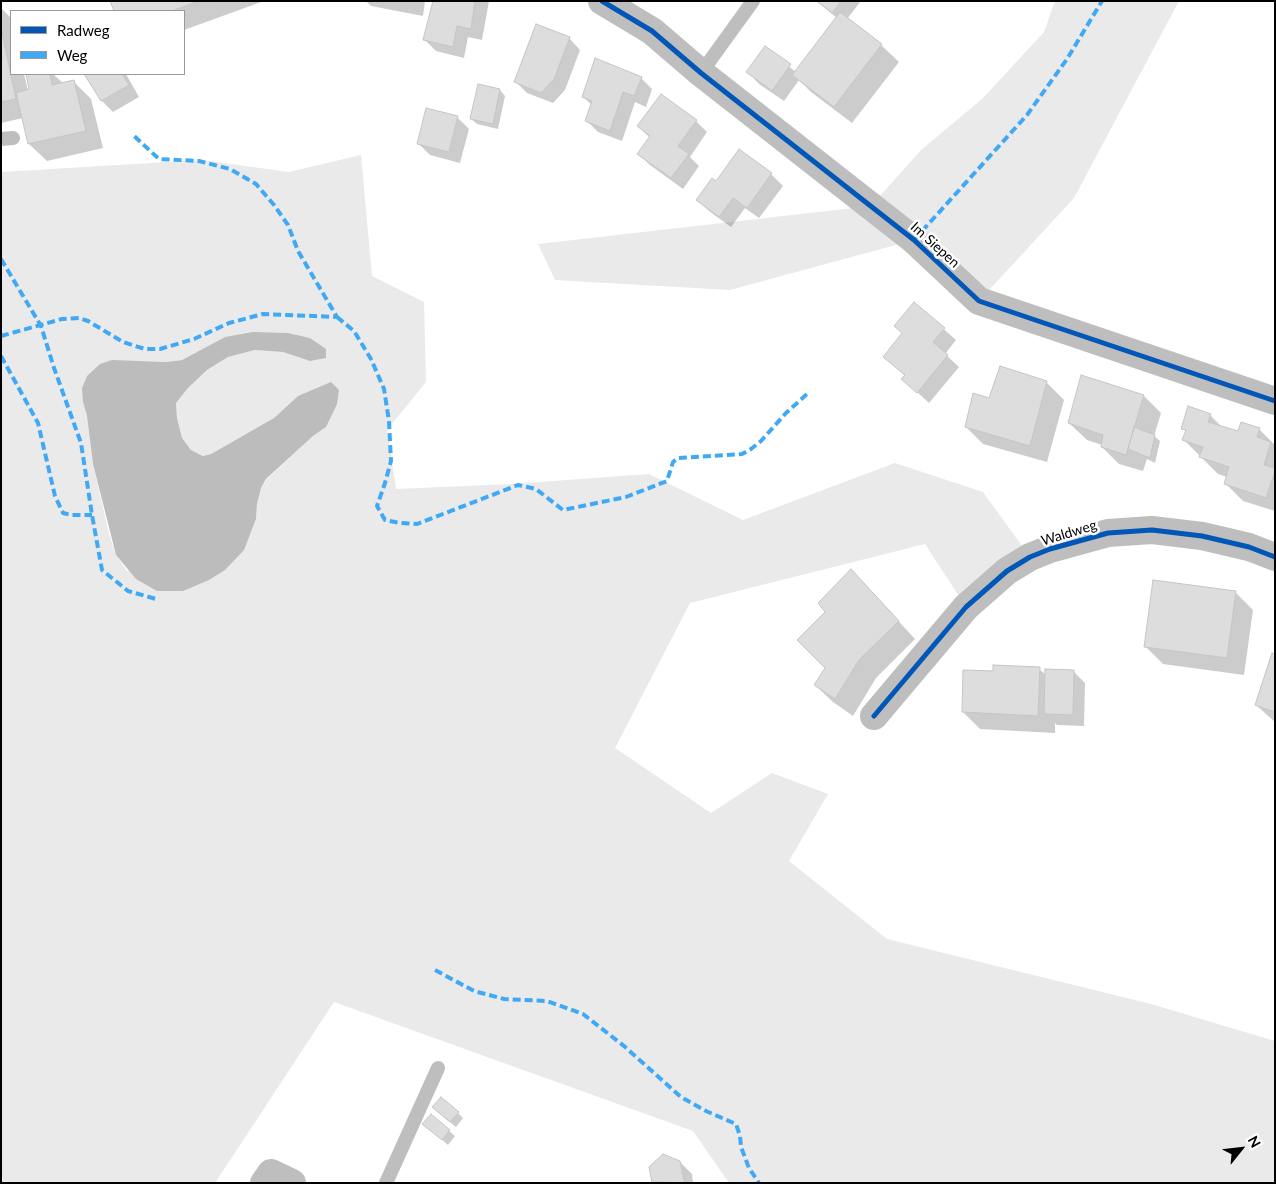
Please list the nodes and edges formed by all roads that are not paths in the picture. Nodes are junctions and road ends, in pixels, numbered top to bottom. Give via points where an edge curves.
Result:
1 (602, 1) edge
2 (753, 1) edge
3 (701, 73) junction
4 (1275, 402) edge
5 (1275, 558) edge
6 (874, 716) dead end
7 (438, 1068) dead end
8 (264, 1183) edge
9 (292, 1183) edge
10 (386, 1183) edge

1 - 3 street, Im Siepen via 652,31
2 - 3 lane
3 - 4 street, Im Siepen via 914,240 979,301
5 - 6 street, Waldweg via 1248,547 1202,536 1152,530 1108,533 1050,549 1006,571 966,607
7 - 10 lane
8 - 9 street via 271,1173

